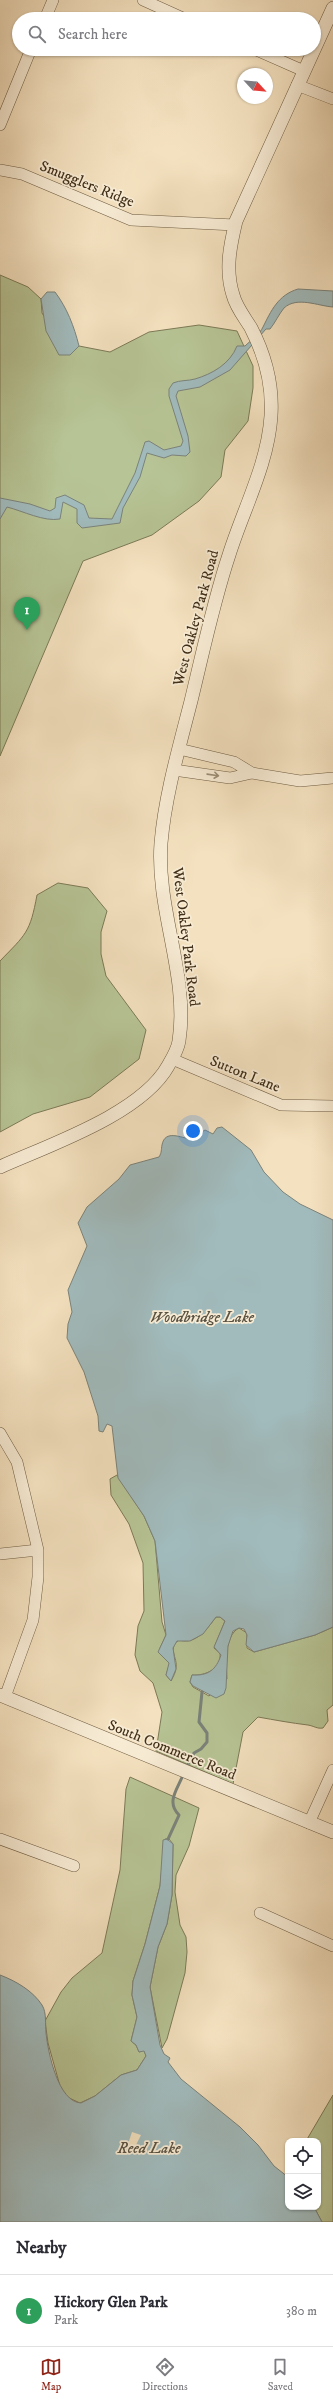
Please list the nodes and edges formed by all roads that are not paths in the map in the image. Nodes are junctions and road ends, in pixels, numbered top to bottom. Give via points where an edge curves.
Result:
1 (53, 0) edge
2 (143, 0) edge
3 (333, 8) edge
4 (48, 12) edge
5 (170, 12) edge
6 (321, 34) edge
7 (28, 56) edge
8 (270, 56) edge
9 (311, 56) edge
10 (304, 71) junction
11 (297, 85) junction
12 (333, 99) edge
13 (0, 124) edge
14 (0, 170) edge
15 (235, 225) junction
16 (179, 749) junction
17 (174, 770) junction
18 (252, 773) junction
19 (333, 778) edge
20 (172, 1059) junction
21 (333, 1106) edge
22 (0, 1167) edge
23 (0, 1433) edge
24 (38, 1550) junction
25 (0, 1554) edge
26 (3, 1696) edge
27 (333, 1770) edge
28 (310, 1823) junction
29 (333, 1832) edge
30 (0, 1839) edge
31 (74, 1866) dead end
32 (260, 1914) dead end
33 (333, 1946) edge

1 - 4 street
2 - 5 street
3 - 6 street, West Oakley Park Road
7 - 13 street
8 - 10 street
9 - 10 street, West Oakley Park Road
10 - 11 street, West Oakley Park Road
11 - 12 street
11 - 15 street, West Oakley Park Road
14 - 15 street, Smugglers Ridge via 22,174 131,220
15 - 16 street, West Oakley Park Road via 228,259 233,296 265,360 271,418 260,468 228,555
16 - 17 street, West Oakley Park Road
16 - 18 street via 234,762
17 -> 18 street via 230,778
17 - 20 street, West Oakley Park Road via 163,825 161,862 166,915 179,991 179,1044
18 - 19 street via 300,781
20 - 21 street, Sutton Lane via 281,1105
20 - 22 street, West Oakley Park Road via 151,1088 122,1109
23 - 24 street via 17,1462
24 - 25 street
24 - 26 street via 33,1620
26 - 28 street, South Commerce Road
27 - 28 street
28 - 29 street, South Commerce Road
30 - 31 street
32 - 33 street

